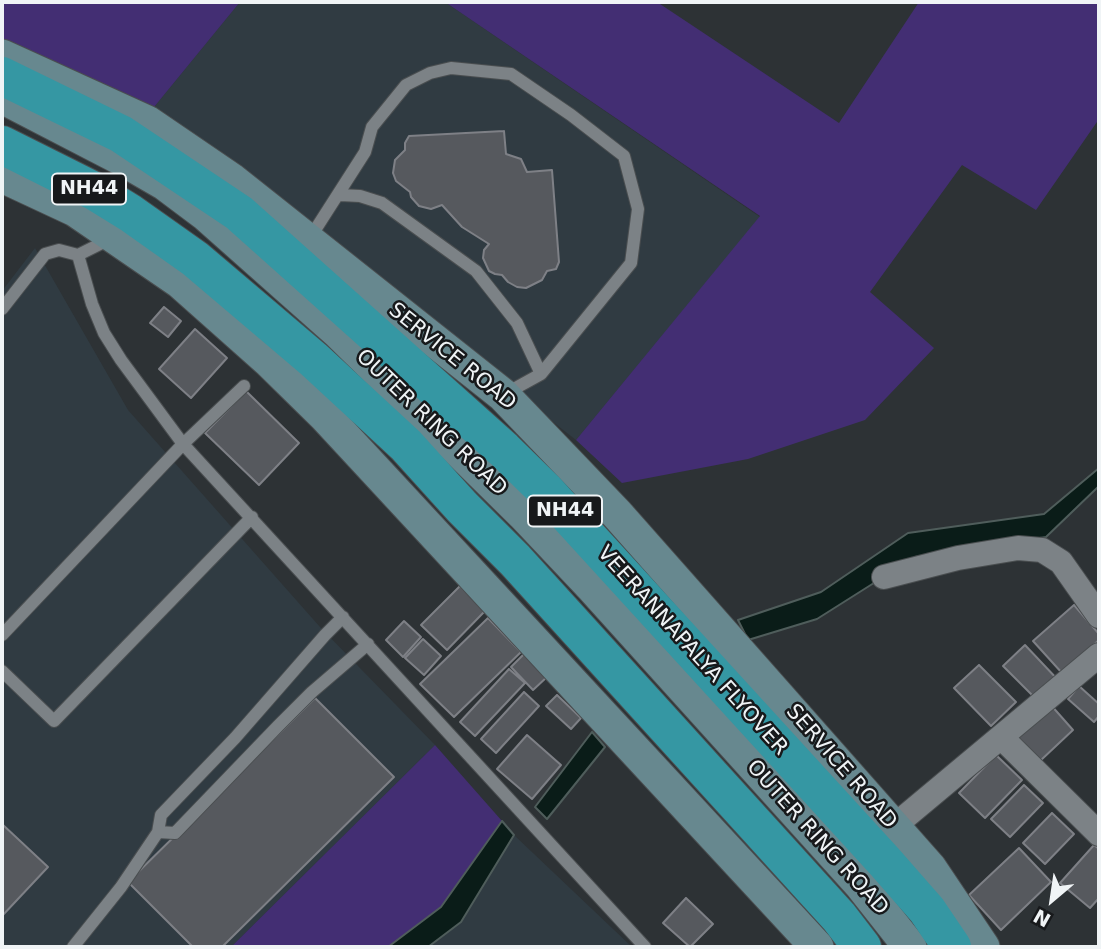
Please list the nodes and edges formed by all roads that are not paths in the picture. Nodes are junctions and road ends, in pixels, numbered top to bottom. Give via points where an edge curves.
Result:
1 (2, 55) edge
2 (2, 76) edge
3 (2, 97) edge
4 (2, 145) edge
5 (2, 176) edge
6 (340, 195) junction
7 (125, 227) junction
8 (308, 242) junction
9 (78, 256) junction
10 (2, 309) edge
11 (541, 374) junction
12 (244, 386) dead end
13 (503, 395) junction
14 (421, 435) junction
15 (183, 444) junction
16 (252, 517) junction
17 (884, 577) dead end
18 (1099, 616) edge
19 (343, 617) junction
20 (2, 635) edge
21 (368, 645) junction
22 (1095, 667) edge
23 (2, 671) edge
24 (1001, 737) junction
25 (893, 827) junction
26 (158, 832) junction
27 (1099, 834) edge
28 (73, 947) edge
29 (645, 947) edge
30 (817, 947) edge
31 (862, 947) edge
32 (910, 947) edge
33 (952, 947) edge
34 (983, 947) edge

1 - 8 street, SERVICE ROAD via 147,122 232,180
2 - 33 highway, VEERANNAPALYA FLYOVER / NH44 via 121,134 239,213 505,450 885,862
3 - 14 street, OUTER RING ROAD / NH44 via 121,158 205,214 289,287
4 - 7 highway, NH44 via 96,192
5 - 7 street
6 - 8 lane
6 - 11 lane via 360,195 382,203 476,271 517,323
6 - 11 lane via 365,152 372,127 406,85 452,68 511,74 624,156 638,209 631,263
7 - 9 lane
7 - 14 highway, NH44 via 171,242 314,360
7 - 30 street via 326,416
8 - 13 street, SERVICE ROAD
9 - 10 lane via 59,250 45,254
9 - 15 lane via 104,333
11 - 13 lane
12 - 15 lane
13 - 25 street, SERVICE ROAD via 617,514
14 - 31 highway, NH44 via 462,507
14 - 32 street, OUTER RING ROAD via 593,587 861,886
15 - 16 lane
15 - 20 lane
16 - 19 lane
16 - 23 lane via 54,721
17 - 18 street via 958,558 1018,548 1042,550 1061,562
19 - 21 lane
19 - 26 lane via 161,815
21 - 26 lane via 303,701 174,833
21 - 29 lane
22 - 24 street
24 - 25 street
24 - 27 street
25 - 34 street, SERVICE ROAD via 930,868
26 - 28 lane

